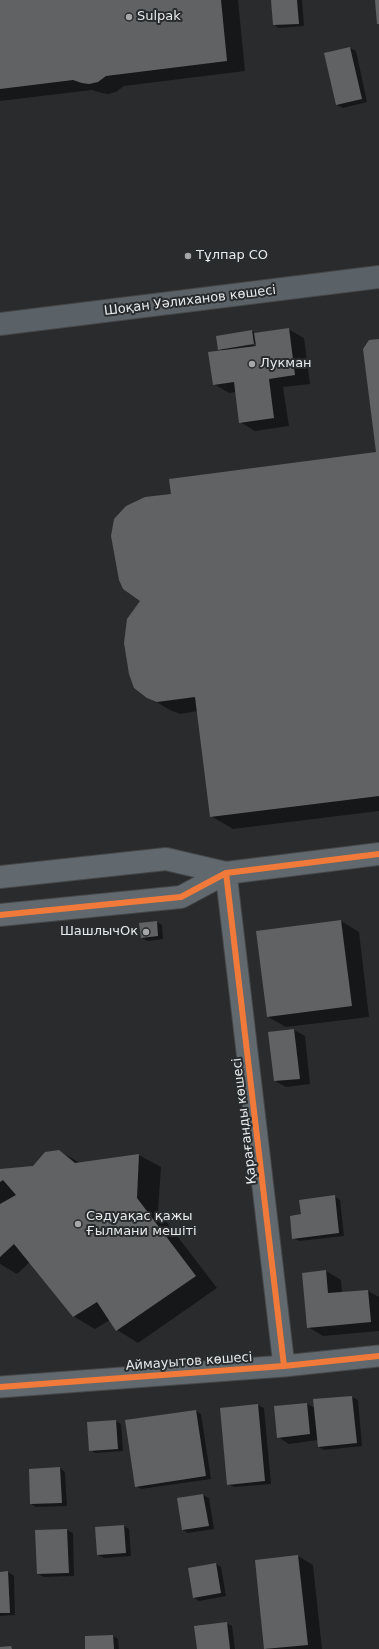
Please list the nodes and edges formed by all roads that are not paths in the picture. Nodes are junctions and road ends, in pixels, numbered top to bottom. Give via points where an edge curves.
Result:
1 (379, 277) edge
2 (0, 324) edge
3 (379, 854) edge
4 (226, 873) junction
5 (0, 878) edge
6 (0, 915) edge
7 (379, 1356) edge
8 (284, 1366) junction
9 (0, 1387) edge

1 - 2 main road, Шоқан Уәлиханов көшесі
3 - 4 street
4 - 5 street via 166,859
4 - 6 street via 181,897
4 - 8 street, Қарағанды көшесі
7 - 8 street, Аймауытов көшесі
8 - 9 street, Аймауытов көшесі

